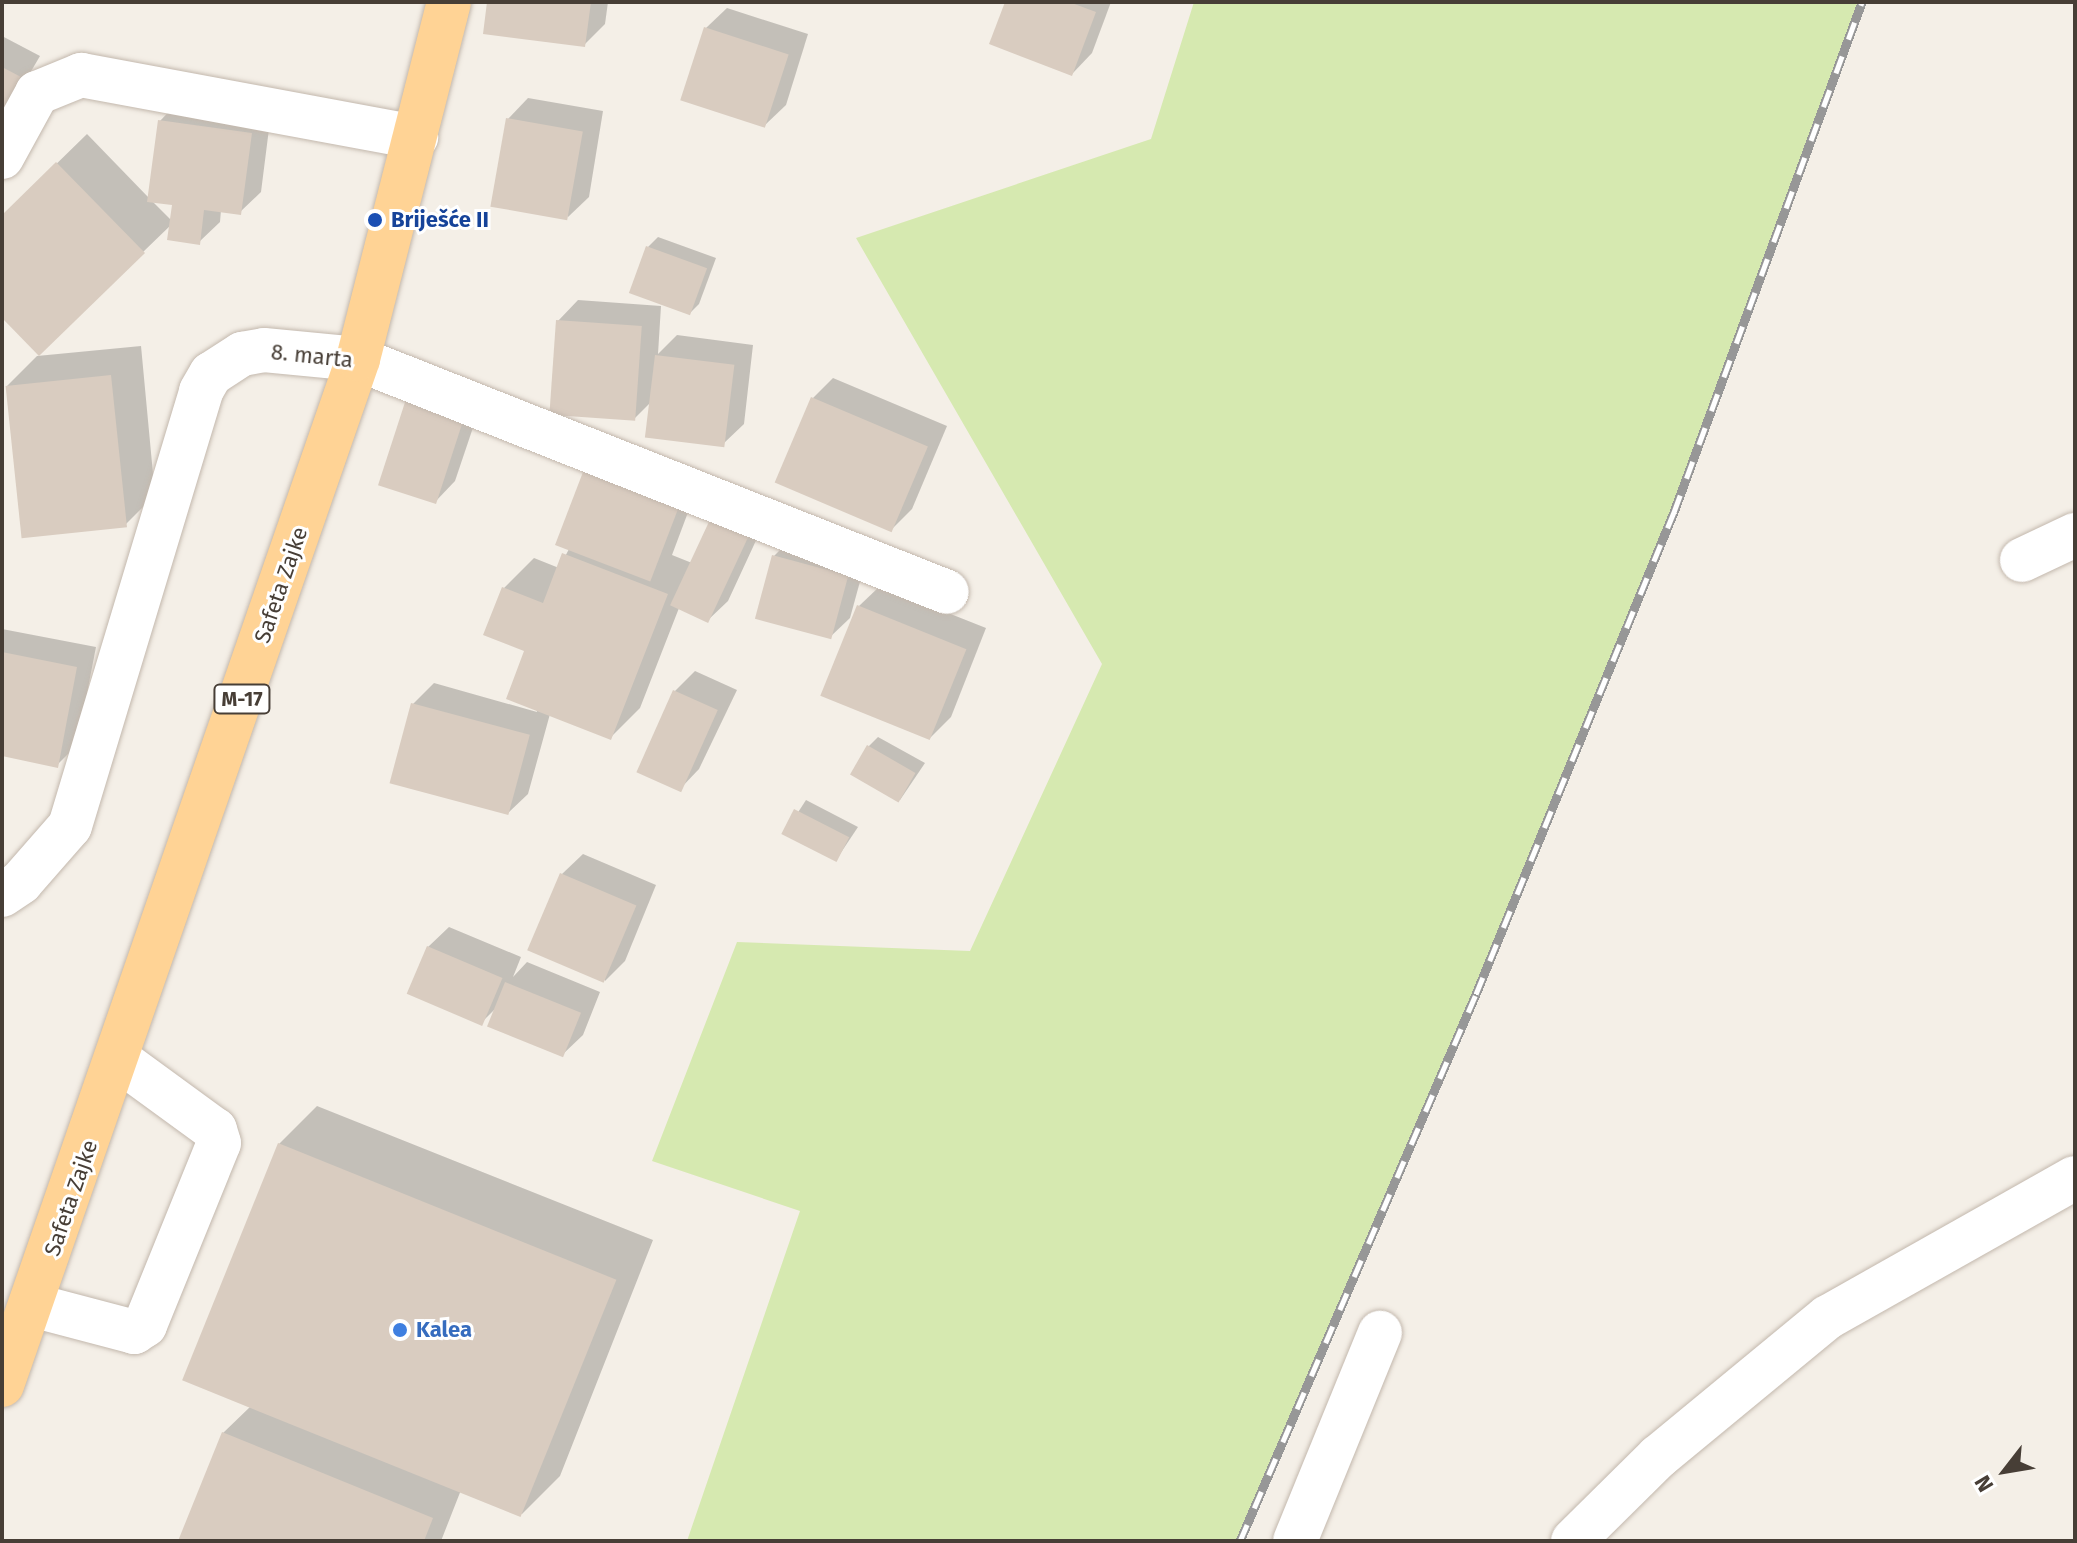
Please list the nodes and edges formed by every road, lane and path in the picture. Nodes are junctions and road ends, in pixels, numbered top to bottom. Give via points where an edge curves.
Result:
1 (449, 2) edge
2 (416, 137) junction
3 (2, 157) edge
4 (358, 359) junction
5 (2075, 535) edge
6 (2022, 560) dead end
7 (947, 592) dead end
8 (2, 895) edge
9 (119, 1060) junction
10 (2075, 1178) edge
11 (32, 1305) junction
12 (1380, 1333) dead end
13 (2, 1385) edge
14 (1295, 1541) edge
15 (1573, 1541) edge

1 - 2 main road, Safeta Zajke / M-17
2 - 3 street via 81,75 37,93
2 - 4 main road, Safeta Zajke / M-17
4 - 7 street, 8. marta
4 - 8 street, 8. marta via 264,350 233,358 211,374 201,391 70,826 21,882
4 - 9 main road, Safeta Zajke / M-17
5 - 6 street
9 - 11 main road, Safeta Zajke / M-17
9 - 11 street via 215,1130 219,1143 145,1325 134,1332
10 - 15 street via 1828,1317 1658,1457
11 - 13 main road, Safeta Zajke / M-17
12 - 14 street

